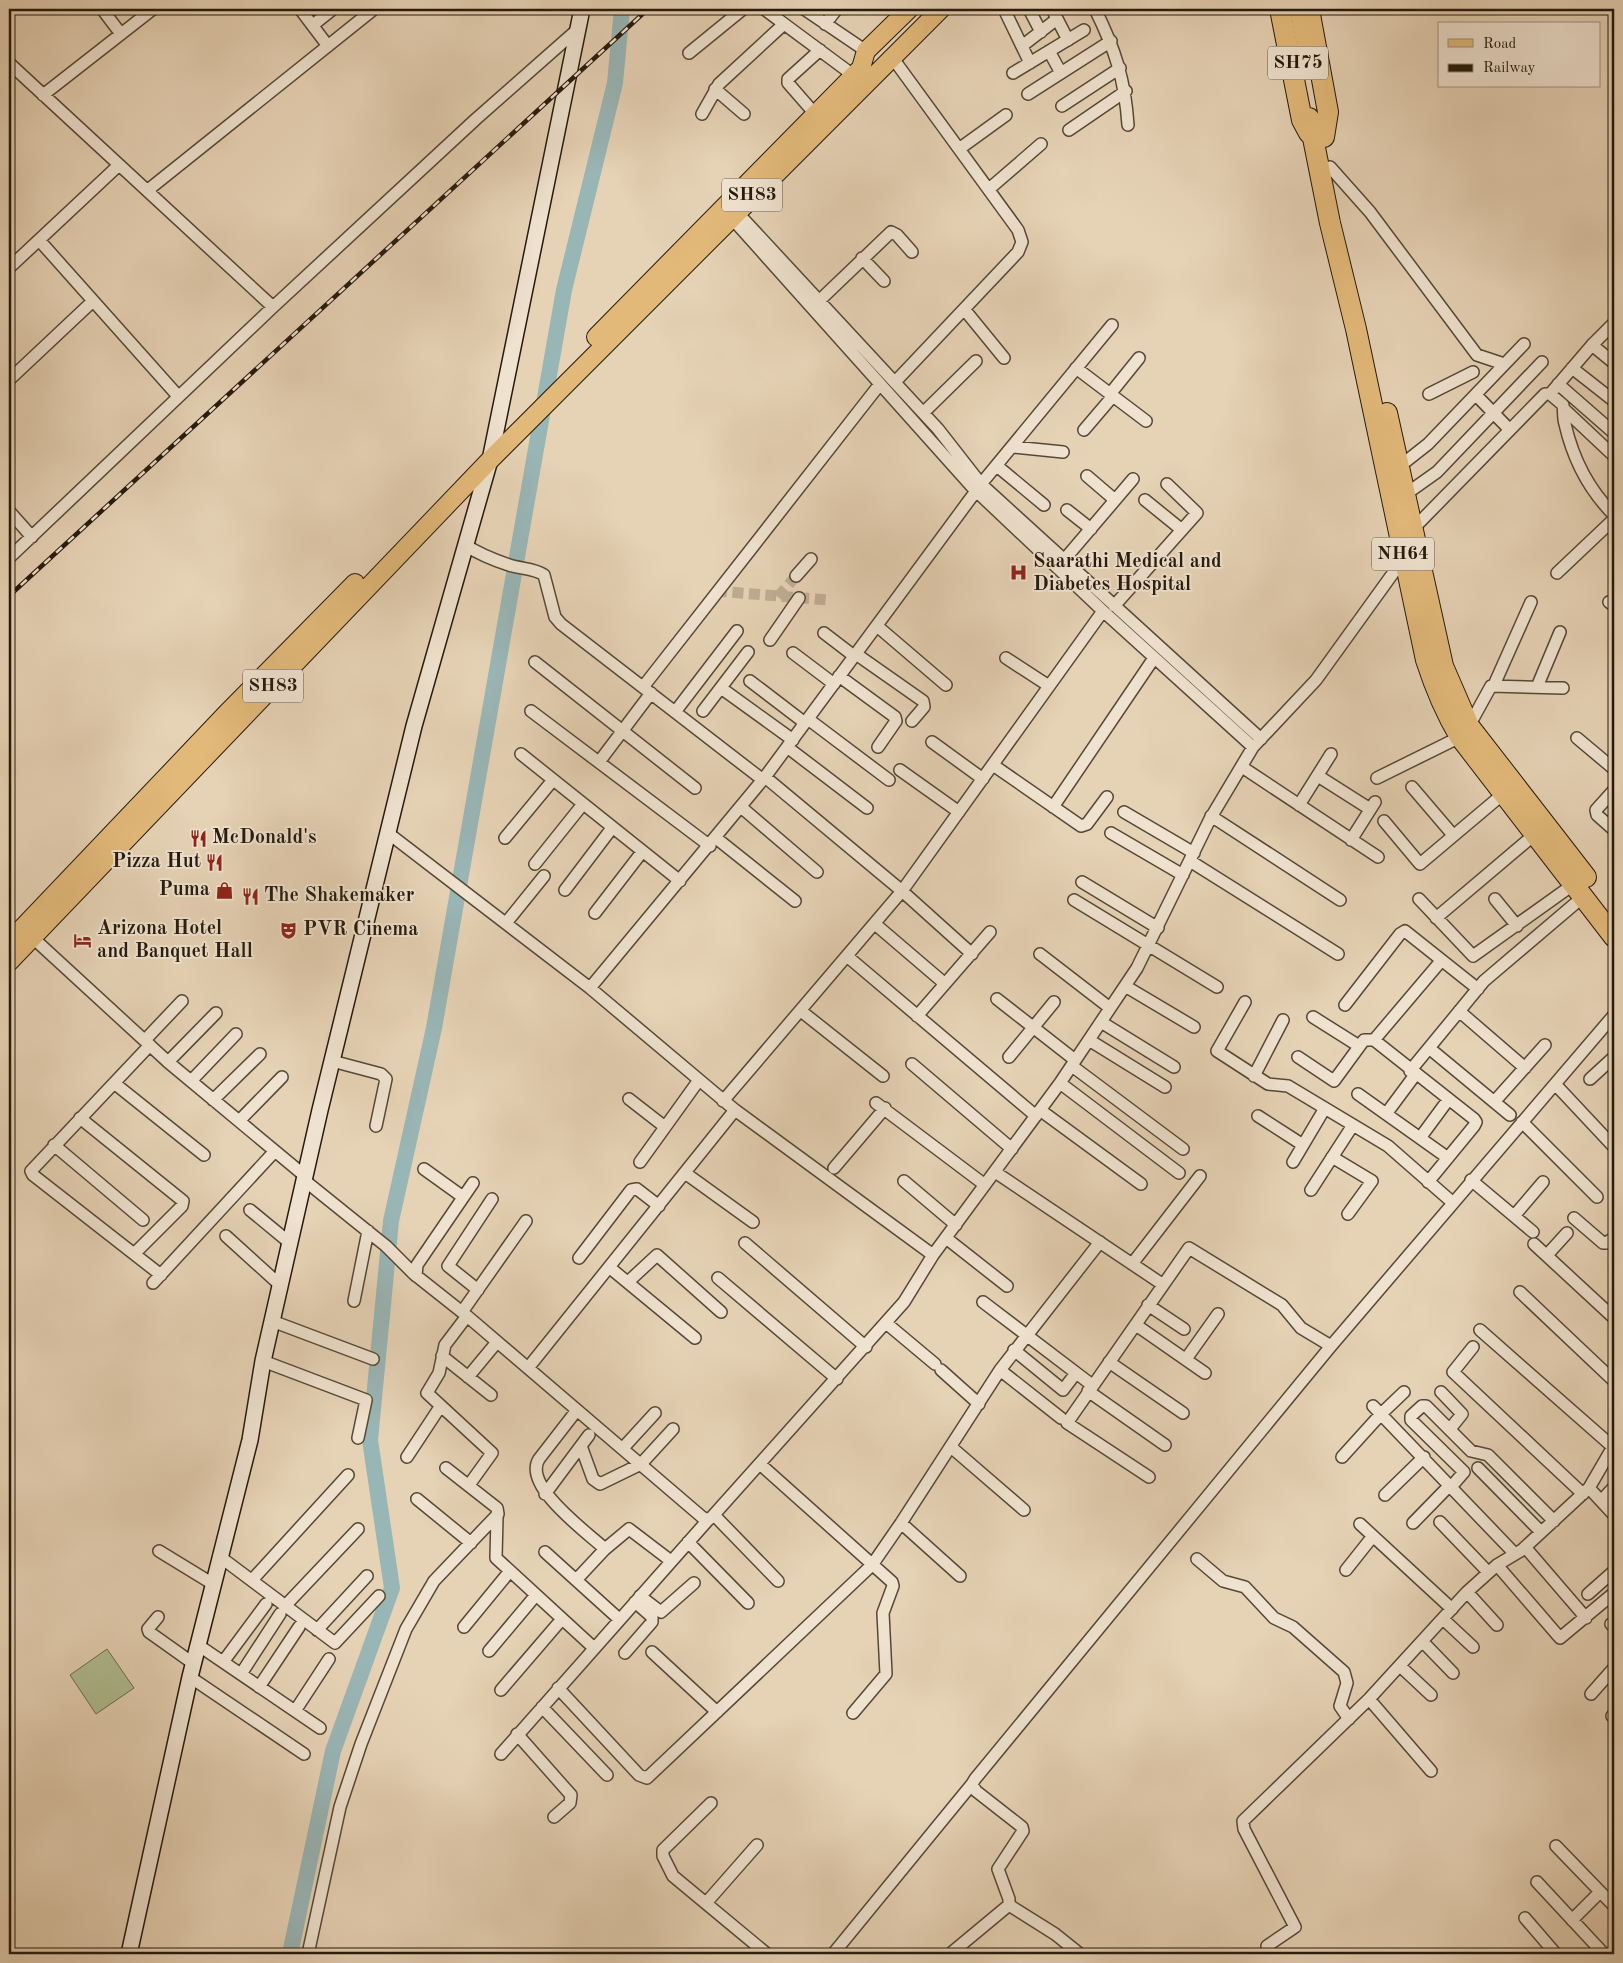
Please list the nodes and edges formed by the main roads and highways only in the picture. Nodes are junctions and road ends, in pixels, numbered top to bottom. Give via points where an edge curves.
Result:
1 (909, 9) edge
2 (926, 9) edge
3 (941, 9) edge
4 (1280, 9) edge
5 (1287, 9) edge
6 (1298, 9) edge
7 (1309, 9) edge
8 (857, 71) junction
9 (1315, 117) junction
10 (1319, 139) junction
11 (729, 209) junction
12 (1465, 731) junction
13 (141, 814) junction
14 (1614, 915) edge
15 (1614, 937) edge
16 (9, 942) edge
17 (9, 962) edge

1 - 8 main road, SH83 via 866,51
2 - 8 main road via 910,27
3 - 11 main road, SH83
4 - 10 highway via 1302,120
5 - 9 main road, SH75
6 - 9 main road, SH75
7 - 10 highway via 1328,112
8 - 11 main road, SH83
9 - 10 highway, NH64
10 - 12 highway, NH64 via 1330,167 1443,666
10 - 12 highway, NH64 via 1330,223 1358,338 1426,660 1447,716
11 - 13 main road, SH83
12 - 14 highway, NH64
12 - 15 highway, NH64 via 1503,794
13 - 16 main road, SH83
13 - 17 main road, SH83

